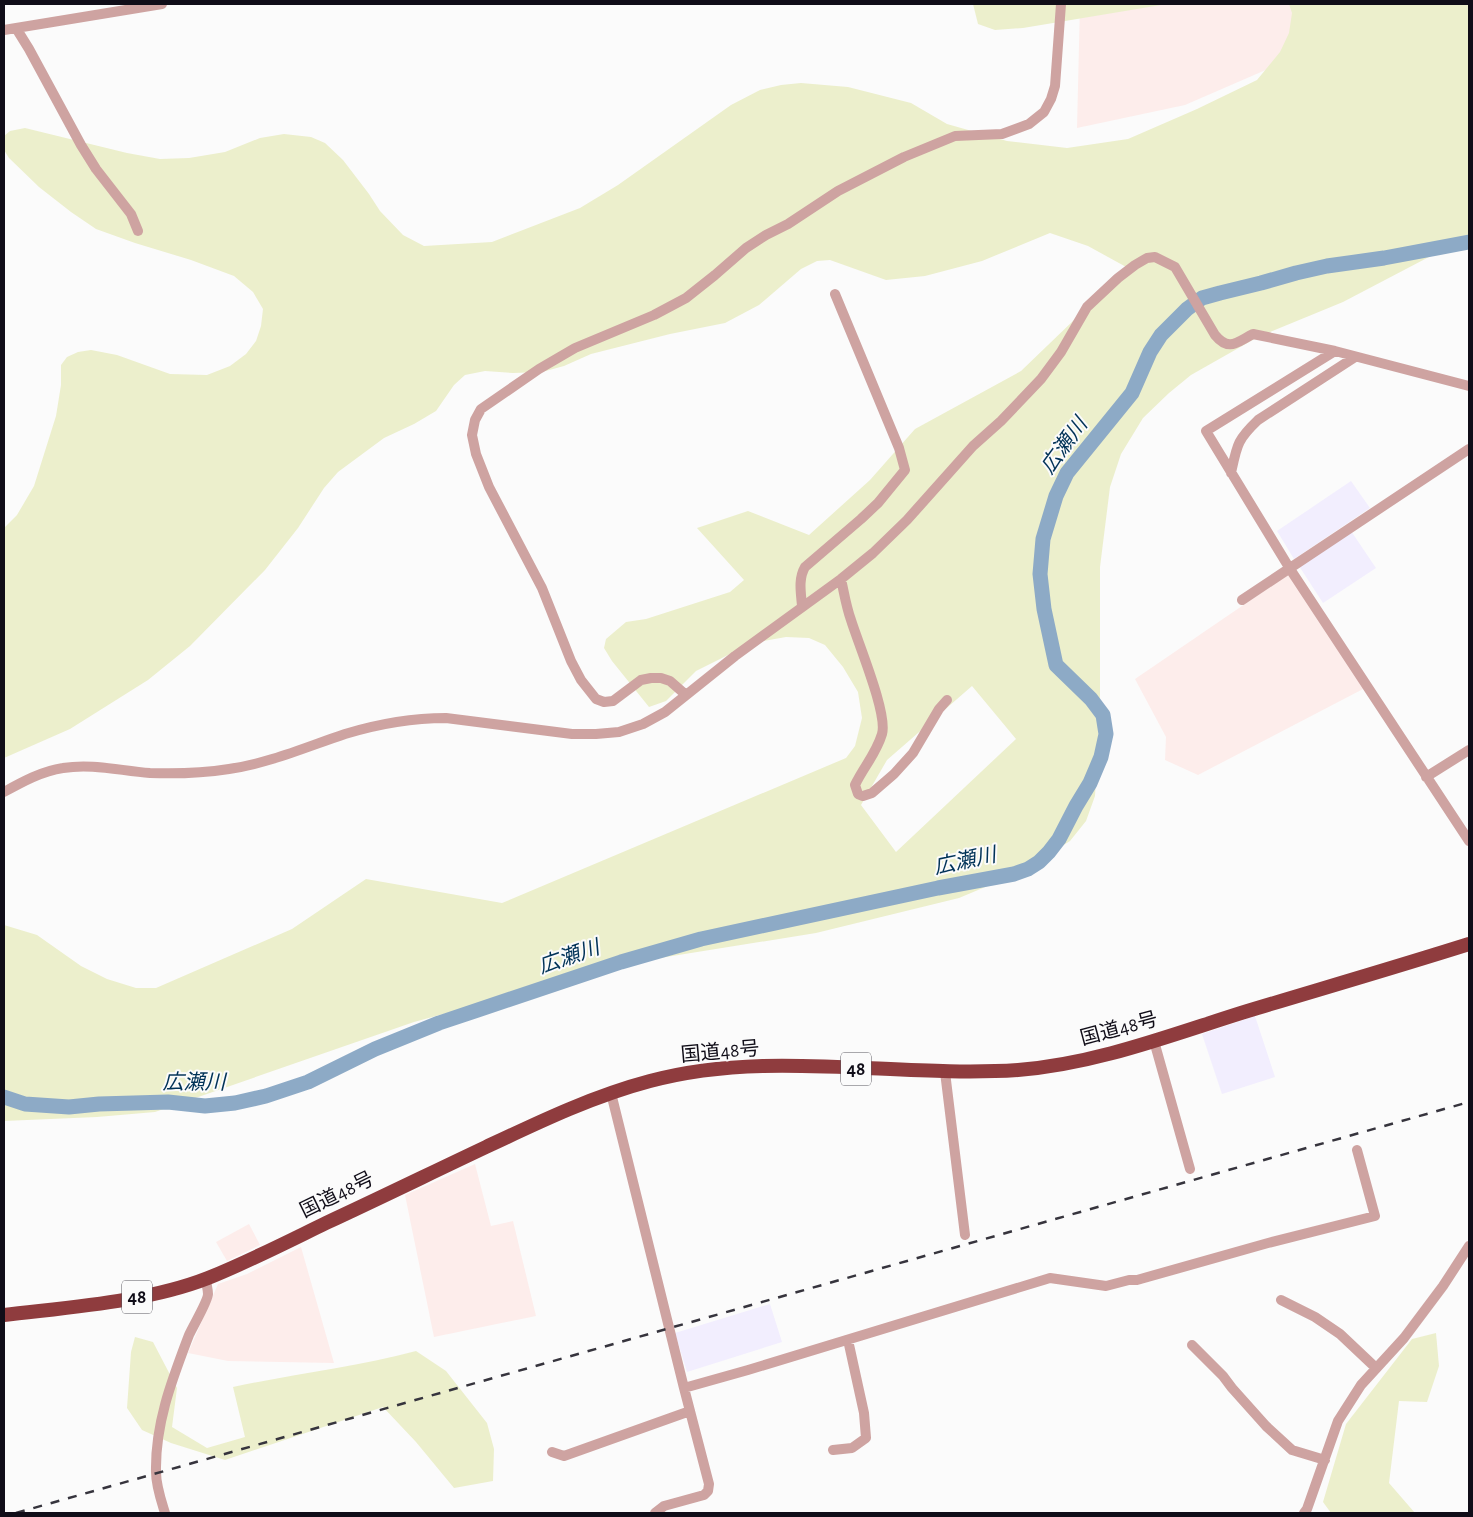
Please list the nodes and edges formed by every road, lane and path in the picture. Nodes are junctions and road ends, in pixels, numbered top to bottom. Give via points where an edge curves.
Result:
1 (162, 4) edge
2 (1061, 4) edge
3 (16, 28) junction
4 (4, 30) edge
5 (138, 231) dead end
6 (835, 294) dead end
7 (1335, 351) junction
8 (1355, 357) junction
9 (1469, 386) edge
10 (1469, 449) edge
11 (1231, 473) junction
12 (1290, 568) junction
13 (841, 578) junction
14 (1242, 600) dead end
15 (802, 606) junction
16 (686, 695) junction
17 (947, 700) dead end
18 (1469, 750) edge
19 (1426, 776) junction
20 (4, 792) edge
21 (1469, 841) edge
22 (1469, 944) edge
23 (1154, 1041) junction
24 (945, 1072) junction
25 (612, 1093) junction
26 (1357, 1150) dead end
27 (1190, 1169) dead end
28 (965, 1235) dead end
29 (1469, 1246) edge
30 (206, 1278) junction
31 (1281, 1300) dead end
32 (4, 1315) edge
33 (848, 1340) junction
34 (1192, 1346) dead end
35 (1376, 1368) junction
36 (684, 1388) junction
37 (690, 1411) junction
38 (833, 1450) dead end
39 (552, 1452) dead end
40 (1325, 1460) junction
41 (1308, 1512) edge
42 (164, 1513) edge
43 (655, 1513) edge

1 - 3 street
2 - 16 street via 1055,86 1044,112 1029,124 1002,134 955,136 904,157 838,191 746,248 686,298 575,348 481,409 475,420 472,435 486,479 542,588 581,680 596,699 604,702 613,701 641,680 651,678 670,681
3 - 4 street
3 - 5 street via 80,145 131,214
6 - 15 street via 906,470 878,503 805,567 800,580
7 - 8 street
7 - 11 street via 1206,431
7 - 13 street via 1253,334 1231,346 1225,345 1215,335 1175,267 1155,257 1147,258 1102,292 1087,308 1041,379 973,446 907,520
8 - 9 street
8 - 11 street via 1258,420 1238,443
10 - 12 street
11 - 12 street
12 - 14 street
12 - 19 street
13 - 15 street
13 - 17 street via 883,721 877,746 855,786 858,794 872,793 894,774 913,753
15 - 16 street
16 - 20 street via 643,724 618,732 572,734 428,718 369,727 255,765 201,772 150,773 76,766 50,771
18 - 19 street
19 - 21 street
22 - 23 highway, 国道48号 / 48
23 - 24 highway, 国道48号 / 48 via 1065,1064 1017,1070
23 - 27 street
24 - 25 highway, 国道48号 / 48 via 740,1067 663,1078
24 - 28 street
25 - 30 highway, 国道48号 / 48 via 511,1135
25 - 36 street
26 - 33 street via 1374,1216 1106,1286 1050,1278
29 - 35 street via 1404,1338
30 - 32 highway, 国道48号 / 48 via 156,1294
30 - 42 street via 208,1296 184,1349 160,1420 156,1473
31 - 35 street via 1340,1334
33 - 36 street
33 - 38 street via 864,1413 866,1438 852,1448
34 - 40 street via 1292,1450
35 - 40 street via 1338,1421
36 - 37 street
37 - 39 street via 564,1456
37 - 43 street via 709,1484 708,1491 698,1498 664,1506
40 - 41 street

